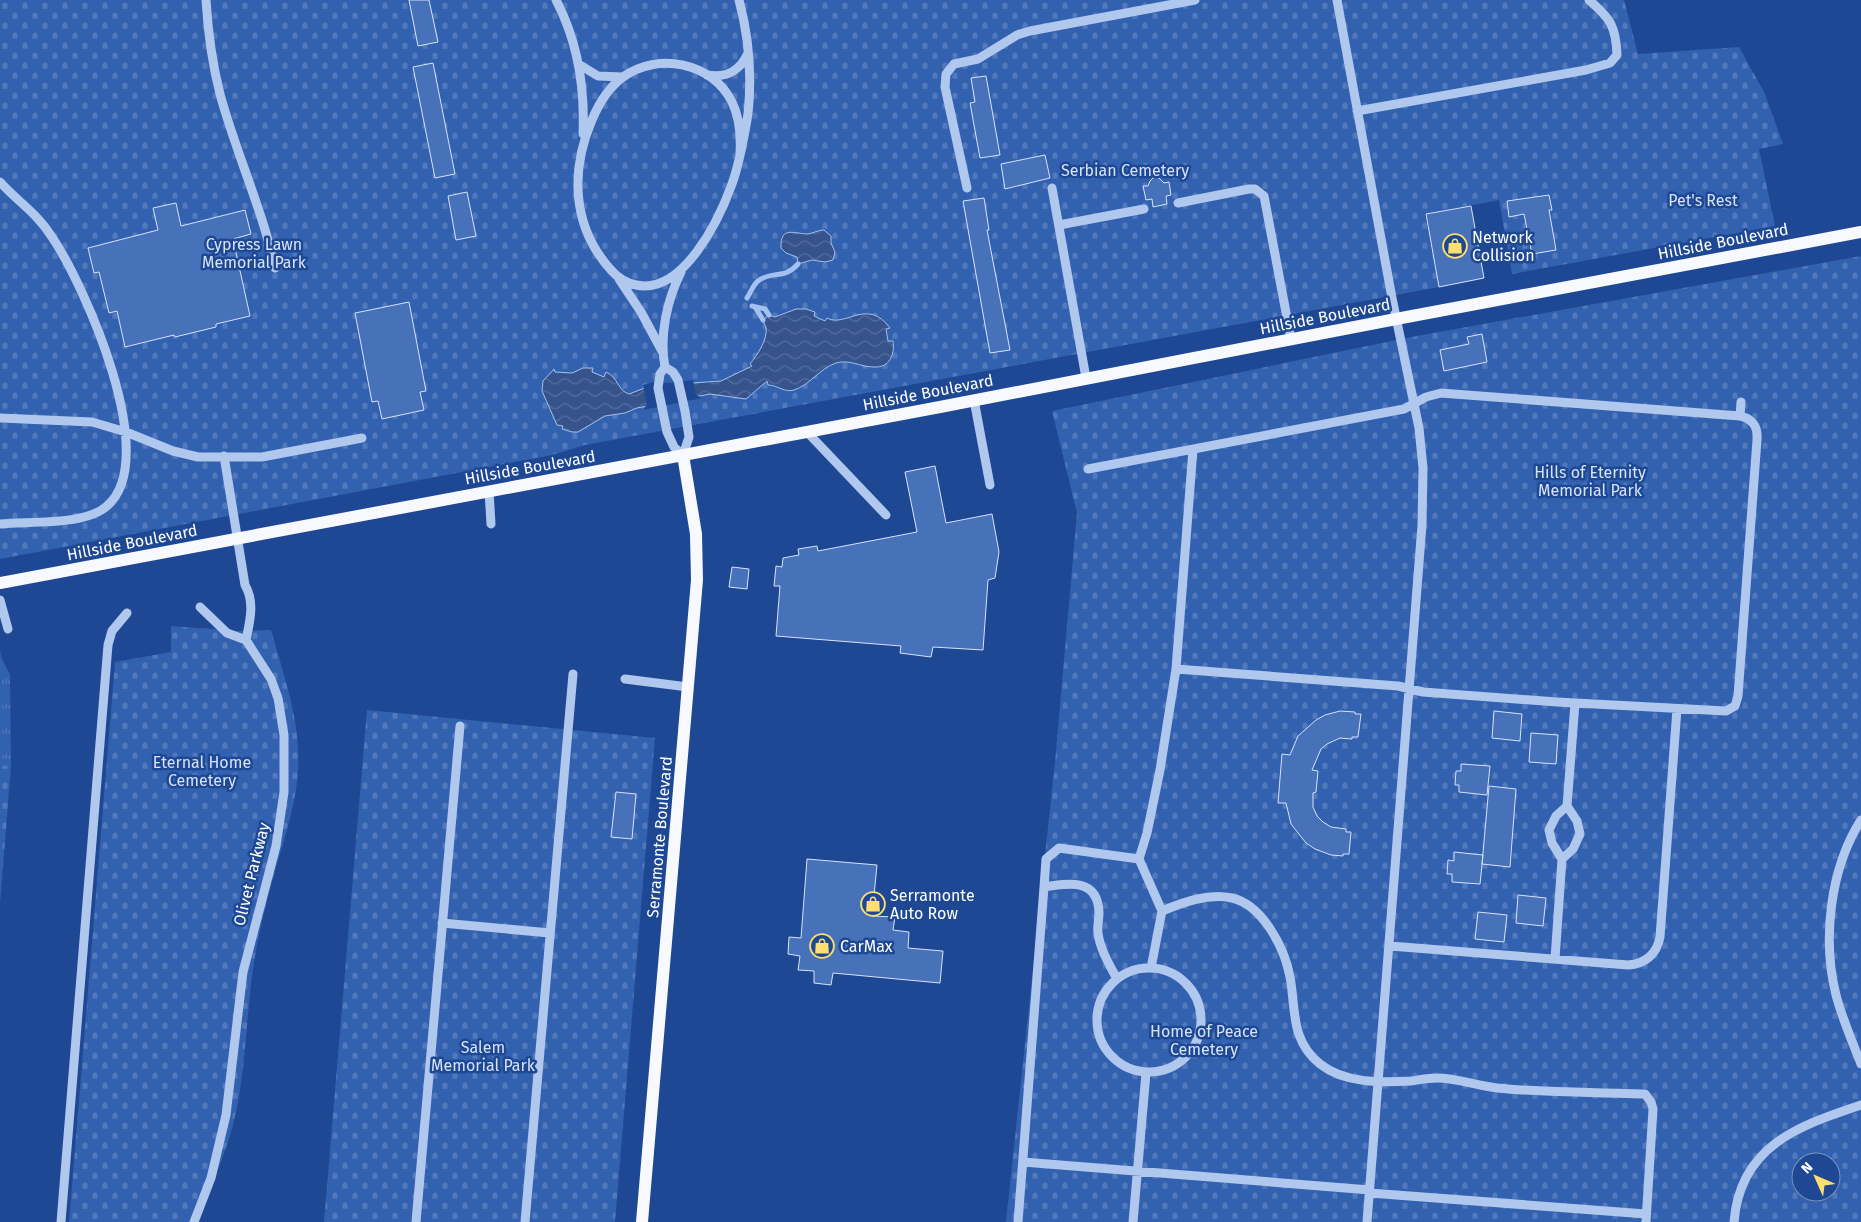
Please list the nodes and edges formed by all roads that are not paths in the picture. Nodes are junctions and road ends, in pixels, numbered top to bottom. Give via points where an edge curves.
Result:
1 (206, 0) edge
2 (556, 0) edge
3 (739, 0) edge
4 (1195, 0) edge
5 (1337, 0) edge
6 (1589, 0) edge
7 (748, 53) junction
8 (580, 65) junction
9 (707, 75) junction
10 (622, 77) junction
11 (1357, 111) junction
12 (740, 154) junction
13 (580, 156) junction
14 (0, 182) edge
15 (967, 188) dead end
16 (1052, 188) dead end
17 (1178, 203) dead end
18 (1144, 209) dead end
19 (1059, 225) junction
20 (1861, 232) edge
21 (683, 267) junction
22 (274, 268) dead end
23 (616, 275) junction
24 (1396, 319) junction
25 (1291, 339) junction
26 (662, 351) junction
27 (665, 366) junction
28 (1086, 378) junction
29 (974, 400) junction
30 (1741, 402) dead end
31 (1415, 404) junction
32 (1740, 416) junction
33 (0, 418) edge
34 (126, 432) junction
35 (807, 432) junction
36 (362, 438) dead end
37 (1193, 449) junction
38 (683, 455) junction
39 (224, 456) junction
40 (1088, 469) dead end
41 (990, 485) dead end
42 (488, 491) junction
43 (886, 515) dead end
44 (0, 524) edge
45 (492, 524) dead end
46 (238, 538) junction
47 (0, 583) edge
48 (0, 600) edge
49 (200, 607) dead end
50 (127, 613) dead end
51 (8, 629) dead end
52 (246, 640) junction
53 (1176, 669) junction
54 (573, 674) dead end
55 (625, 679) dead end
56 (688, 687) junction
57 (1410, 689) junction
58 (1575, 703) junction
59 (1677, 709) junction
60 (460, 726) dead end
61 (1567, 806) junction
62 (1861, 820) edge
63 (1139, 859) junction
64 (1562, 859) junction
65 (1044, 887) junction
66 (1162, 911) junction
67 (442, 923) junction
68 (550, 933) junction
69 (1390, 946) junction
70 (1554, 959) junction
71 (1151, 968) junction
72 (1117, 979) junction
73 (1861, 1064) edge
74 (1146, 1073) junction
75 (1379, 1081) junction
76 (1861, 1105) edge
77 (1023, 1162) junction
78 (1138, 1172) junction
79 (1370, 1192) junction
80 (1646, 1218) edge
81 (60, 1222) edge
82 (194, 1222) edge
83 (416, 1222) edge
84 (525, 1222) edge
85 (642, 1222) edge
86 (1018, 1222) edge
87 (1133, 1222) edge
88 (1367, 1222) edge
89 (1734, 1222) edge

1 - 22 street via 209,38 220,93 262,216
2 - 8 street
3 - 7 street
4 - 15 street via 1030,30 978,59 949,68 945,87
5 - 11 street
6 - 11 street via 1613,26 1616,54 1610,63
7 - 9 street via 744,62 731,73
7 - 12 street via 748,113
8 - 10 street via 598,76
8 - 13 street via 584,118
9 - 10 street via 671,63 644,66
9 - 12 street via 731,100 739,127
10 - 13 street via 600,102
11 - 24 street
12 - 21 street via 732,185 718,215 703,242
13 - 23 street via 577,185 582,221 594,247
14 - 34 street via 40,220 75,276 101,340
16 - 19 street
17 - 25 street via 1255,189 1264,196
18 - 19 street
19 - 28 street
20 - 24 main road, Hillside Boulevard
21 - 23 street via 668,280 650,286 631,284
21 - 26 street via 670,303
23 - 26 street
24 - 25 main road, Hillside Boulevard
24 - 31 street
25 - 28 main road, Hillside Boulevard
26 - 27 street
27 - 38 street via 680,384 689,437
27 - 38 street via 658,388 669,440
28 - 29 main road, Hillside Boulevard
29 - 35 main road, Hillside Boulevard
29 - 41 street
30 - 32 street
31 - 32 street via 1434,394 1451,393
31 - 37 street via 1404,409
31 - 57 street via 1423,456 1424,502
32 - 59 street via 1754,424 1758,436 1738,696 1735,706 1726,711
33 - 34 street via 92,422
34 - 39 street via 184,455
34 - 44 street via 123,482 108,506 82,518
35 - 38 main road, Hillside Boulevard
35 - 43 street
36 - 39 street via 262,457
37 - 40 street
37 - 53 street
38 - 42 main road, Hillside Boulevard
38 - 56 main road, Serramonte Boulevard via 698,552
39 - 46 street
42 - 45 street
42 - 46 main road, Hillside Boulevard
46 - 47 main road, Hillside Boulevard
46 - 52 street via 245,585 252,601
48 - 51 street
49 - 52 street via 227,633
50 - 81 street via 112,631 108,645
52 - 82 street, Olivet Parkway via 267,671 278,698 284,735 284,792 276,846 244,972 231,1081 219,1147
53 - 57 street
53 - 63 street via 1160,770
54 - 68 street
55 - 56 street
56 - 85 main road, Serramonte Boulevard
57 - 58 street
57 - 69 street
58 - 59 street
58 - 61 street
59 - 70 street via 1657,947 1646,960 1636,964
60 - 67 street
61 - 64 street via 1577,821 1580,834 1573,849
61 - 64 street via 1556,816 1549,830 1552,844
62 - 73 street via 1841,862 1830,928 1835,994
63 - 65 street via 1059,848 1046,859
63 - 66 street
64 - 70 street
65 - 72 street via 1072,883 1091,891 1099,913 1097,930 1100,945
65 - 77 street
66 - 71 street
66 - 75 street via 1212,897 1234,899 1254,911 1269,927 1283,952 1290,976 1296,1027 1309,1052 1336,1074
67 - 68 street
67 - 83 street
68 - 84 street
69 - 70 street
69 - 75 street
71 - 72 street via 1133,971
71 - 74 street via 1174,974 1192,989 1198,1000 1202,1024 1187,1057 1168,1069
72 - 74 street via 1098,1008 1098,1032 1116,1061
74 - 78 street
75 - 79 street
75 - 80 street via 1437,1078 1498,1088 1645,1094 1653,1110
76 - 89 street via 1804,1127 1760,1156 1740,1188
77 - 78 street
77 - 86 street
78 - 79 street
78 - 87 street
79 - 80 street
79 - 88 street

